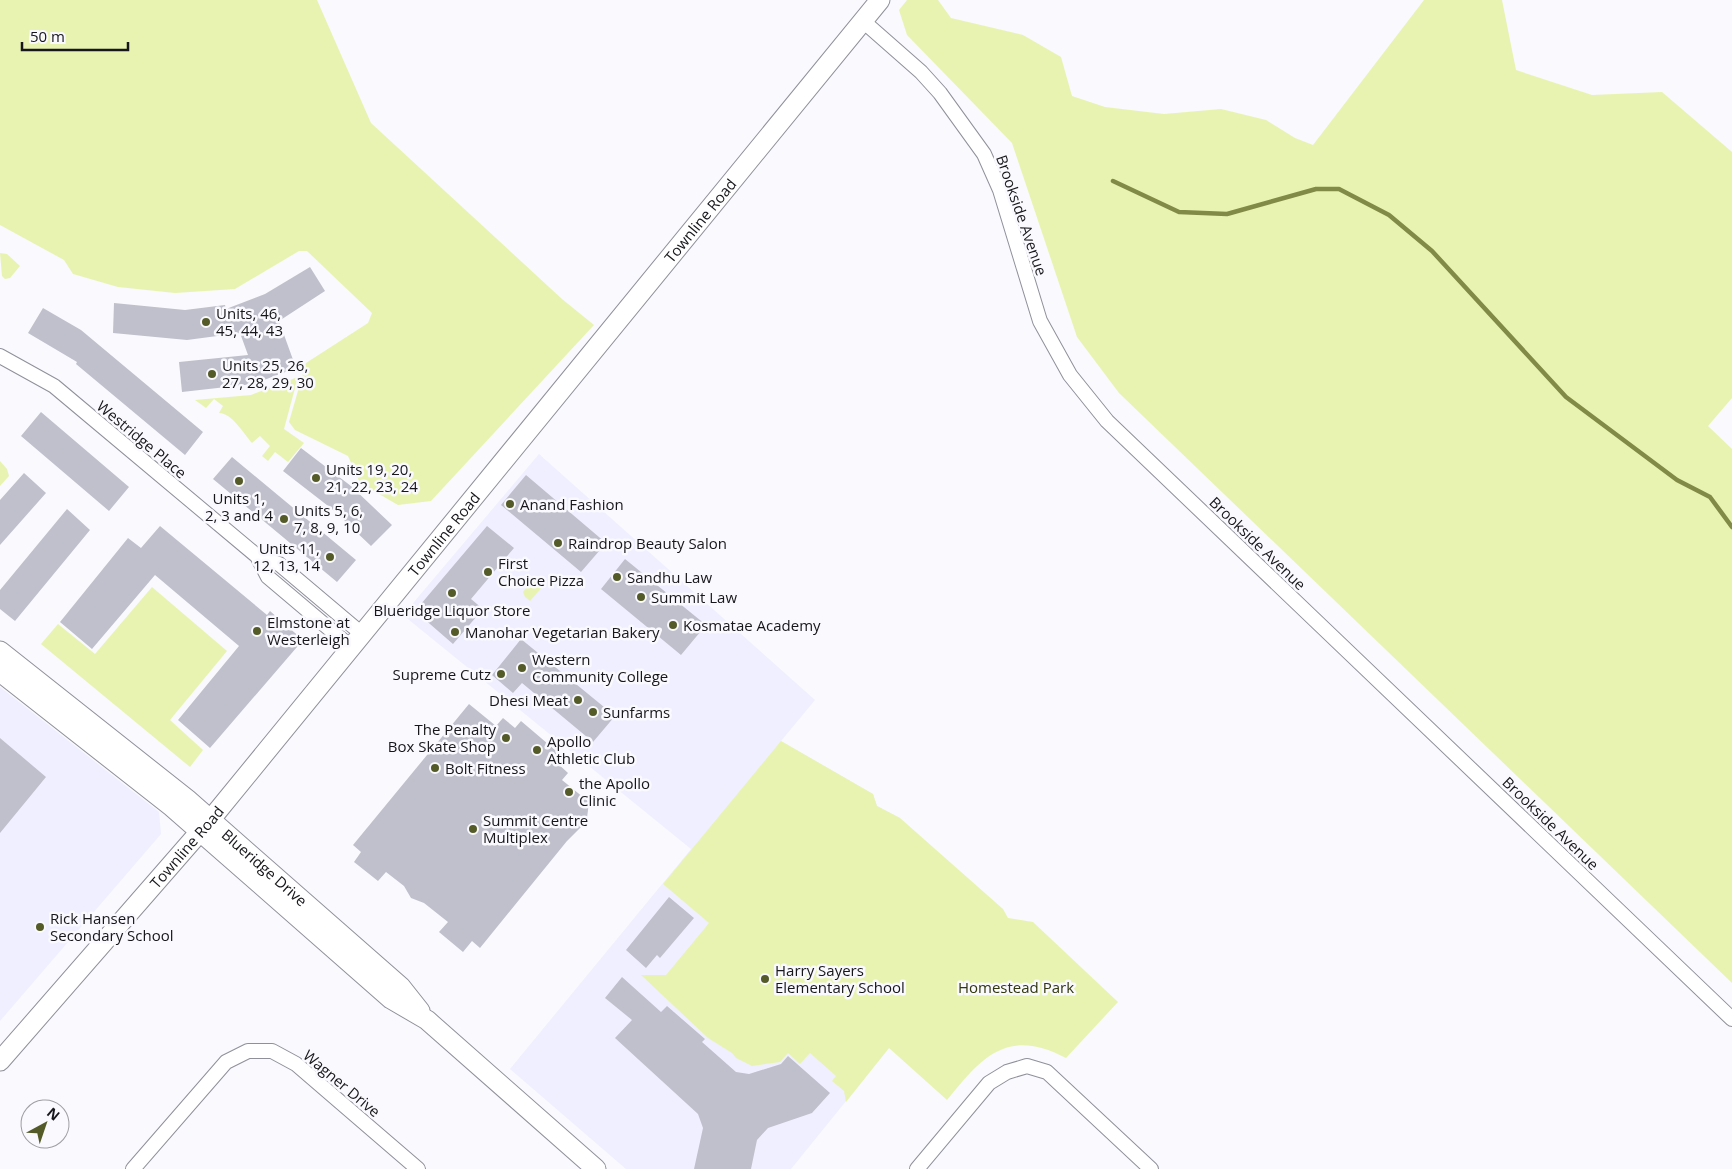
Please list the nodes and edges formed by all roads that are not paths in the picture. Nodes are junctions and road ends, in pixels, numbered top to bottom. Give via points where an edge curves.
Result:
1 (880, 0) edge
2 (863, 21) junction
3 (0, 356) edge
4 (357, 641) junction
5 (0, 651) edge
6 (0, 672) edge
7 (206, 825) junction
8 (1732, 1019) edge
9 (0, 1061) edge
10 (133, 1169) edge
11 (418, 1169) edge
12 (596, 1169) edge
13 (917, 1169) edge
14 (1151, 1169) edge

1 - 2 street, Townline Road
2 - 4 street, Townline Road
2 - 8 street, Brookside Avenue via 921,72 984,154 1000,190 1040,321 1070,375 1106,421
3 - 4 street, Westridge Place via 54,386 257,556 268,577
4 - 7 street, Townline Road
5 - 7 street, Blueridge Drive
6 - 7 street, Blueridge Drive
7 - 9 street, Townline Road
7 - 12 street, Blueridge Drive via 401,987 427,1020
10 - 11 street, Wagner Drive via 226,1062 248,1051 272,1051 296,1064
13 - 14 street via 989,1082 1027,1066 1047,1072

